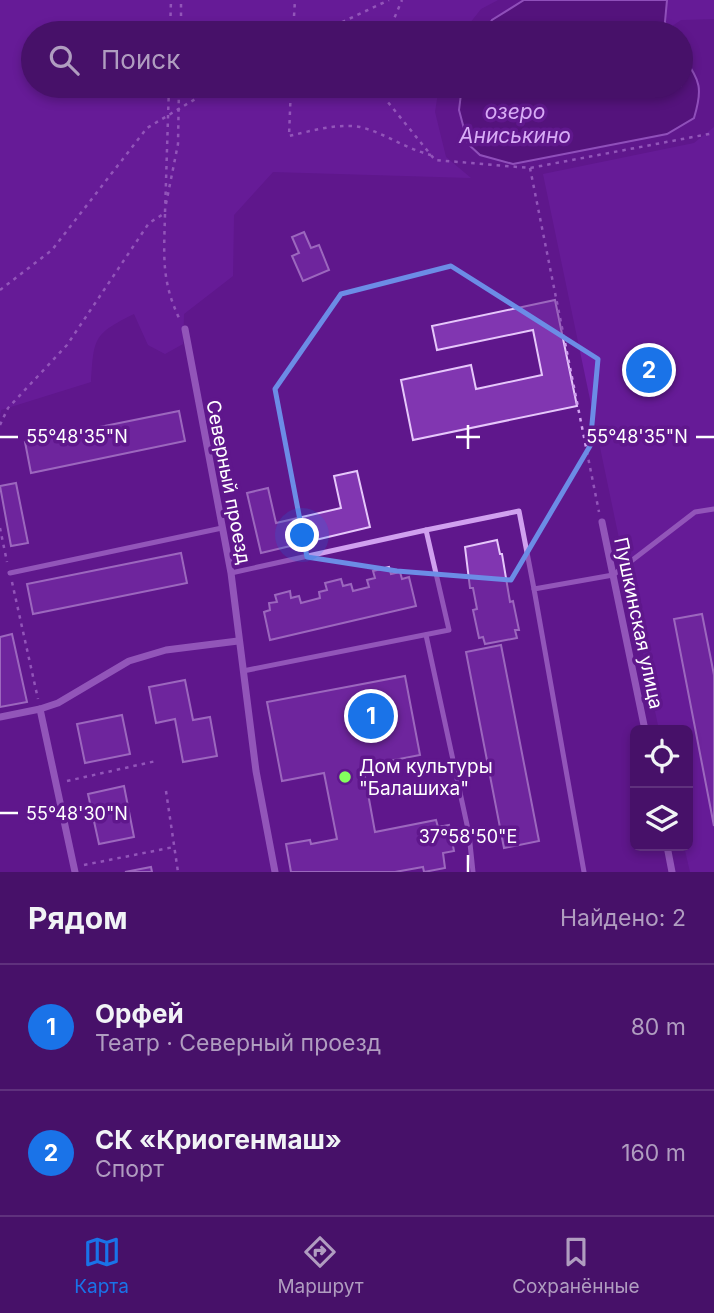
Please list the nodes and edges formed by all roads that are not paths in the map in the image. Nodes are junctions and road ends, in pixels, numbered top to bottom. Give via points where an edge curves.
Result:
1 (185, 329) road end
2 (714, 509) edge
3 (601, 522) road end
4 (222, 528) junction
5 (426, 530) junction
6 (10, 573) road end
7 (231, 573) junction
8 (613, 575) junction
9 (534, 589) junction
10 (426, 635) junction
11 (238, 641) junction
12 (243, 671) junction
13 (40, 709) junction
14 (0, 717) edge
15 (644, 725) edge
16 (668, 851) edge
17 (74, 869) edge
18 (275, 872) edge
19 (473, 872) edge
20 (584, 872) edge
21 (672, 872) edge

1 - 4 street, Северный проезд
2 - 8 lane via 695,512
3 - 8 street, Пушкинская улица
4 - 6 lane
4 - 7 street, Северный проезд
5 - 7 lane
5 - 9 lane via 519,511
5 - 10 lane via 449,630
7 - 11 street, Северный проезд
8 - 9 lane
8 - 15 street, Пушкинская улица
9 - 20 lane
10 - 12 lane
10 - 19 lane
11 - 12 street, Северный проезд
11 - 13 street via 166,650 130,661
12 - 18 street, Северный проезд
13 - 14 street
13 - 17 street
16 - 21 street

